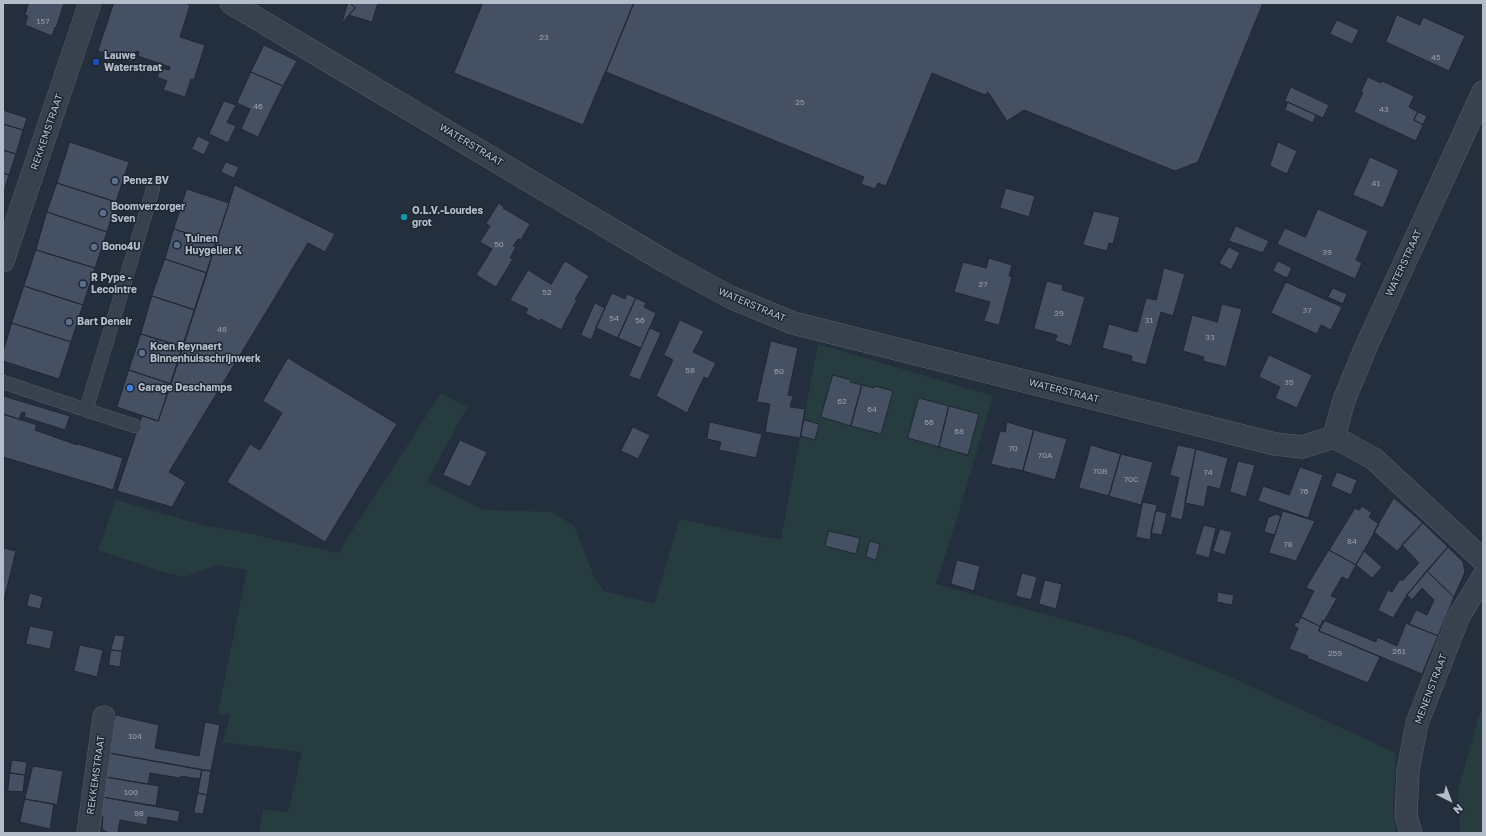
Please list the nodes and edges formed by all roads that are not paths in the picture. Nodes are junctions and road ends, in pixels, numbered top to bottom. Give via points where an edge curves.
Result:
1 (90, 3) edge
2 (231, 3) edge
3 (1483, 92) edge
4 (153, 189) dead end
5 (3, 261) edge
6 (3, 382) edge
7 (86, 410) junction
8 (135, 426) dead end
9 (1334, 437) junction
10 (1483, 560) edge
11 (1483, 577) edge
12 (104, 717) dead end
13 (88, 833) edge
14 (1411, 833) edge

1 - 5 street, REKKEMSTRAAT
2 - 9 street, WATERSTRAAT via 666,262 730,297 793,323 1275,444 1302,447
3 - 9 street, WATERSTRAAT via 1365,349 1344,400
4 - 7 lane
6 - 7 lane
7 - 8 lane
9 - 10 street via 1374,460
11 - 14 street, MENENSTRAAT via 1459,616 1417,723 1408,771 1406,816
12 - 13 street, REKKEMSTRAAT

